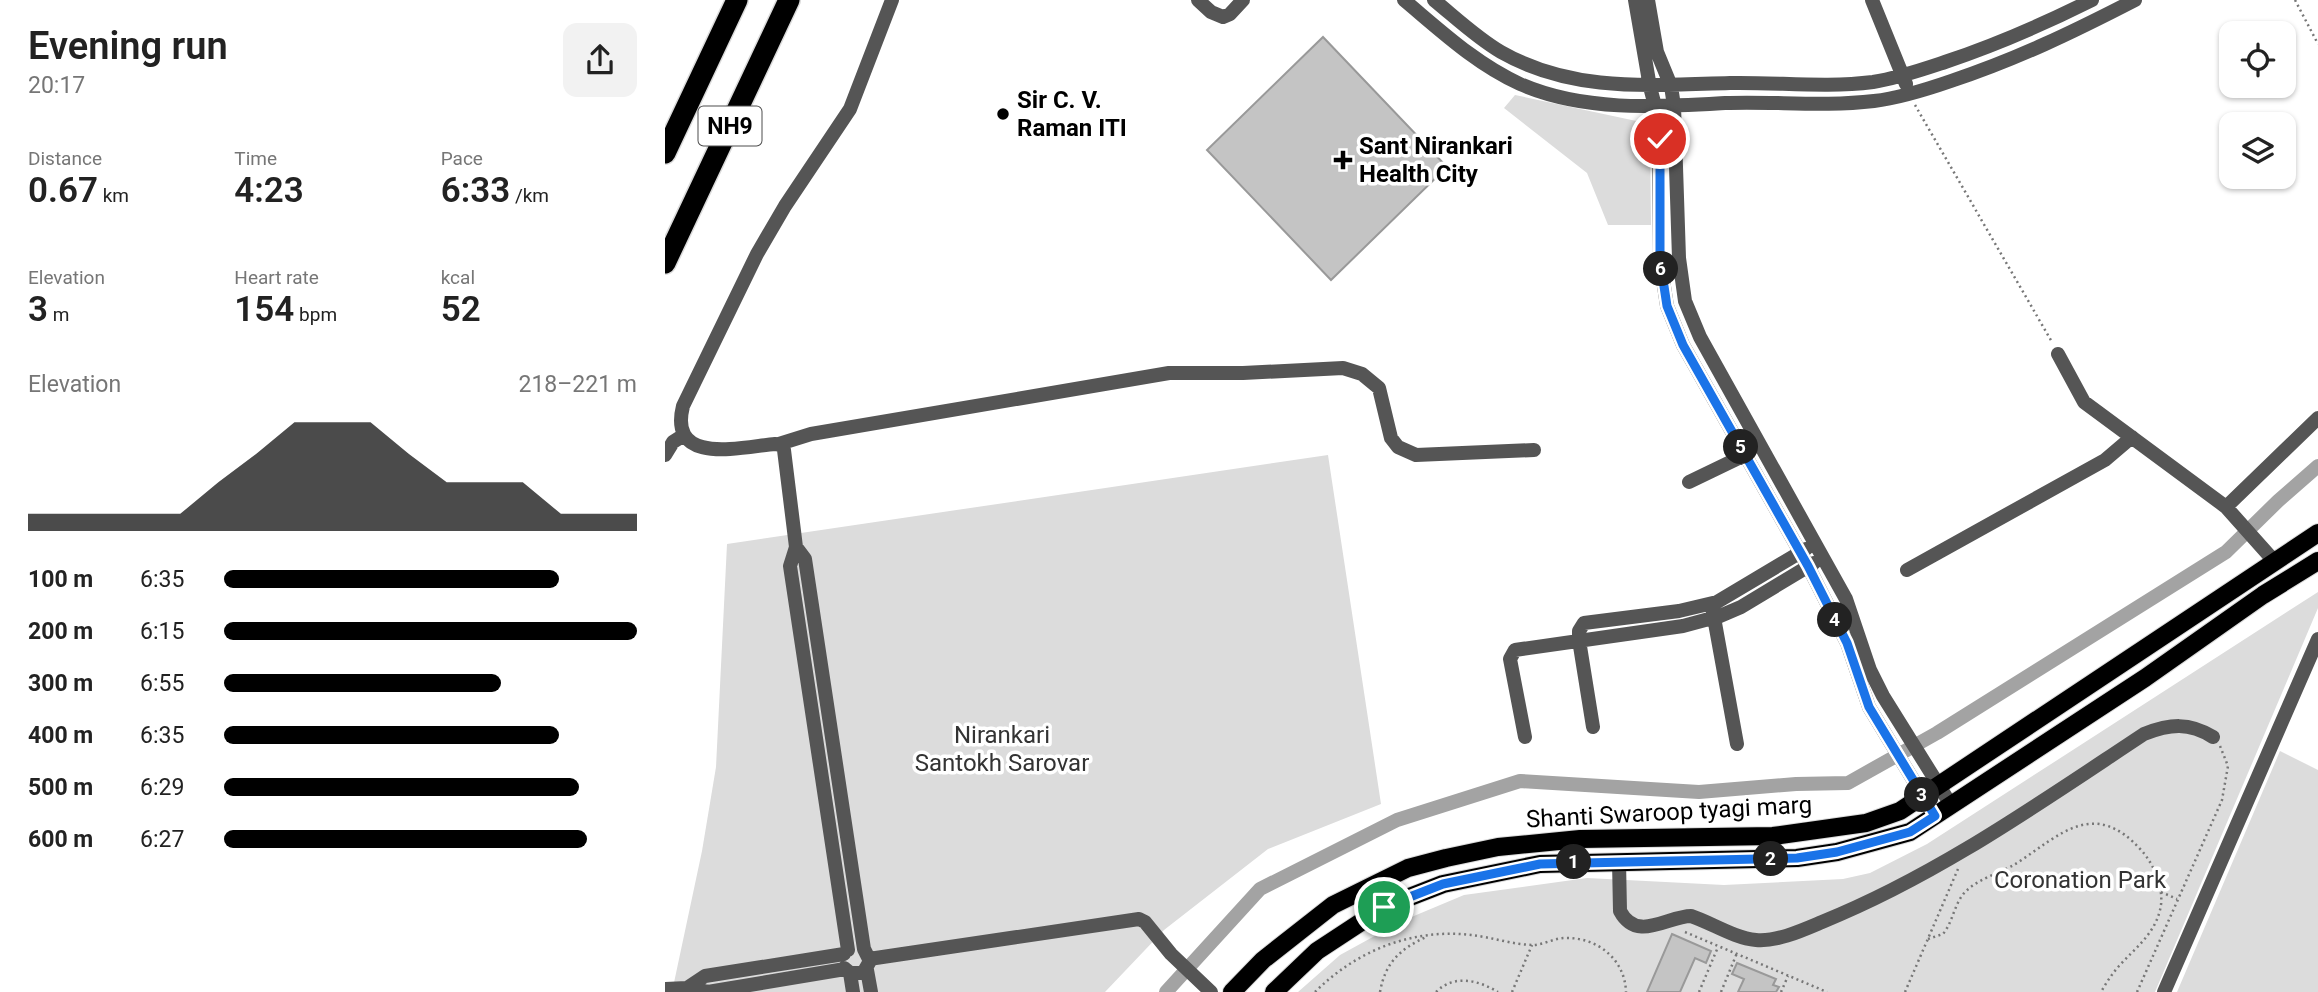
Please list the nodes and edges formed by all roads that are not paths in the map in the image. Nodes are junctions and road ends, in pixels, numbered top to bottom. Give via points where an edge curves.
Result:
1 (737, 0) edge
2 (789, 0) edge
3 (892, 0) edge
4 (1198, 0) edge
5 (1243, 0) edge
6 (1404, 0) edge
7 (1434, 0) edge
8 (1635, 0) edge
9 (1648, 0) edge
10 (1872, 0) edge
11 (2135, 0) edge
12 (2087, 3) edge
13 (2090, 23) junction
14 (1904, 76) junction
15 (1671, 86) junction
16 (1650, 87) junction
17 (1909, 95) junction
18 (1674, 106) junction
19 (1654, 107) junction
20 (665, 153) edge
21 (667, 262) edge
22 (1681, 271) junction
23 (1662, 273) junction
24 (2058, 354) road end
25 (2318, 418) edge
26 (684, 435) junction
27 (2132, 437) junction
28 (779, 444) junction
29 (1534, 450) dead end
30 (1766, 454) junction
31 (665, 455) edge
32 (1747, 459) junction
33 (1689, 482) dead end
34 (2227, 508) junction
35 (2318, 533) edge
36 (1816, 542) junction
37 (796, 547) junction
38 (1800, 552) junction
39 (1824, 557) junction
40 (2271, 557) junction
41 (2318, 561) edge
42 (1808, 566) junction
43 (1907, 570) dead end
44 (2252, 577) junction
45 (2263, 595) junction
46 (1712, 611) junction
47 (816, 630) junction
48 (800, 633) junction
49 (2318, 639) edge
50 (1579, 640) junction
51 (1863, 669) junction
52 (1593, 727) dead end
53 (1524, 737) dead end
54 (2213, 737) road end
55 (833, 743) junction
56 (1737, 744) dead end
57 (817, 747) junction
58 (1939, 786) junction
59 (1924, 797) junction
60 (1951, 805) junction
61 (1935, 816) junction
62 (1619, 861) junction
63 (850, 862) junction
64 (835, 865) junction
65 (846, 952) junction
66 (867, 959) junction
67 (848, 971) junction
68 (687, 988) junction
69 (665, 989) edge
70 (1207, 989) edge
71 (853, 992) edge
72 (871, 992) edge
73 (1232, 992) edge
74 (1274, 992) edge
75 (2164, 992) edge

1 - 20 highway, NH9
2 - 21 highway, NH9
3 - 26 street via 851,109 757,254 683,406
4 - 5 street via 1223,17
6 - 19 street via 1459,47 1522,85 1568,99
7 - 16 street via 1490,45 1529,67 1573,80
8 - 16 street
9 - 15 street via 1657,52
10 - 14 street
11 - 13 street
12 - 13 street
12 - 14 street via 1995,45
13 - 17 street via 1990,68
14 - 15 street via 1831,85
14 - 17 street
15 - 16 street
15 - 18 street
16 - 19 street
17 - 18 street via 1831,104
18 - 19 street
18 - 22 street
19 - 23 street via 1659,121
22 - 23 street
22 - 30 street via 1685,302 1700,337
23 - 32 street via 1667,306 1683,345
24 - 27 street via 2084,402
25 - 34 street
26 - 28 street via 691,443 713,450
26 - 31 street
27 - 34 street
27 - 43 street via 2105,460
28 - 29 street via 811,434 1169,373 1343,368 1362,374 1378,388 1391,438 1404,451
28 - 37 street via 784,450
30 - 32 street
30 - 36 street
32 - 33 street
32 - 38 street
34 - 40 street
35 - 40 main road, Shanti Swaroop tyagi marg
36 - 38 street
36 - 39 street
37 - 47 street via 805,559
37 - 48 street via 790,566
38 - 42 street
38 - 46 street
39 - 42 street
39 - 51 street via 1846,599
40 - 44 main road, Shanti Swaroop tyagi marg
41 - 45 main road, Shanti Swaroop tyagi marg
42 - 46 street via 1741,607
42 - 51 street
44 - 45 main road
44 - 58 main road, Shanti Swaroop tyagi marg
45 - 60 main road, Shanti Swaroop tyagi marg
46 - 50 street via 1683,626
46 - 56 street
47 - 48 street
47 - 55 street
48 - 57 street
49 - 75 street
50 - 52 street
50 - 53 street via 1511,654
51 - 58 street
51 - 59 street via 1869,707
54 - 62 street via 2199,728 2181,725 2144,734 1893,890 1801,930 1767,939 1746,938 1691,916 1640,926 1623,917
55 - 57 street
55 - 63 street
57 - 64 street
58 - 59 main road, Shanti Swaroop tyagi marg
58 - 60 street
59 - 61 street
59 - 73 main road, Shanti Swaroop tyagi marg via 1866,823 1773,836 1580,839 1498,847 1408,868 1333,905 1263,960
60 - 61 main road, Shanti Swaroop tyagi marg
61 - 62 main road, Shanti Swaroop tyagi marg via 1910,832 1797,858
62 - 74 main road, Shanti Swaroop tyagi marg via 1540,864 1443,884 1384,907 1317,951
63 - 64 street
63 - 66 street
64 - 65 street
65 - 66 street via 855,947
65 - 67 street via 842,962
65 - 68 street via 705,976
66 - 67 street via 859,975
66 - 70 street via 1132,919 1145,922
66 - 72 street
67 - 68 street via 708,992
67 - 71 street
68 - 69 street

